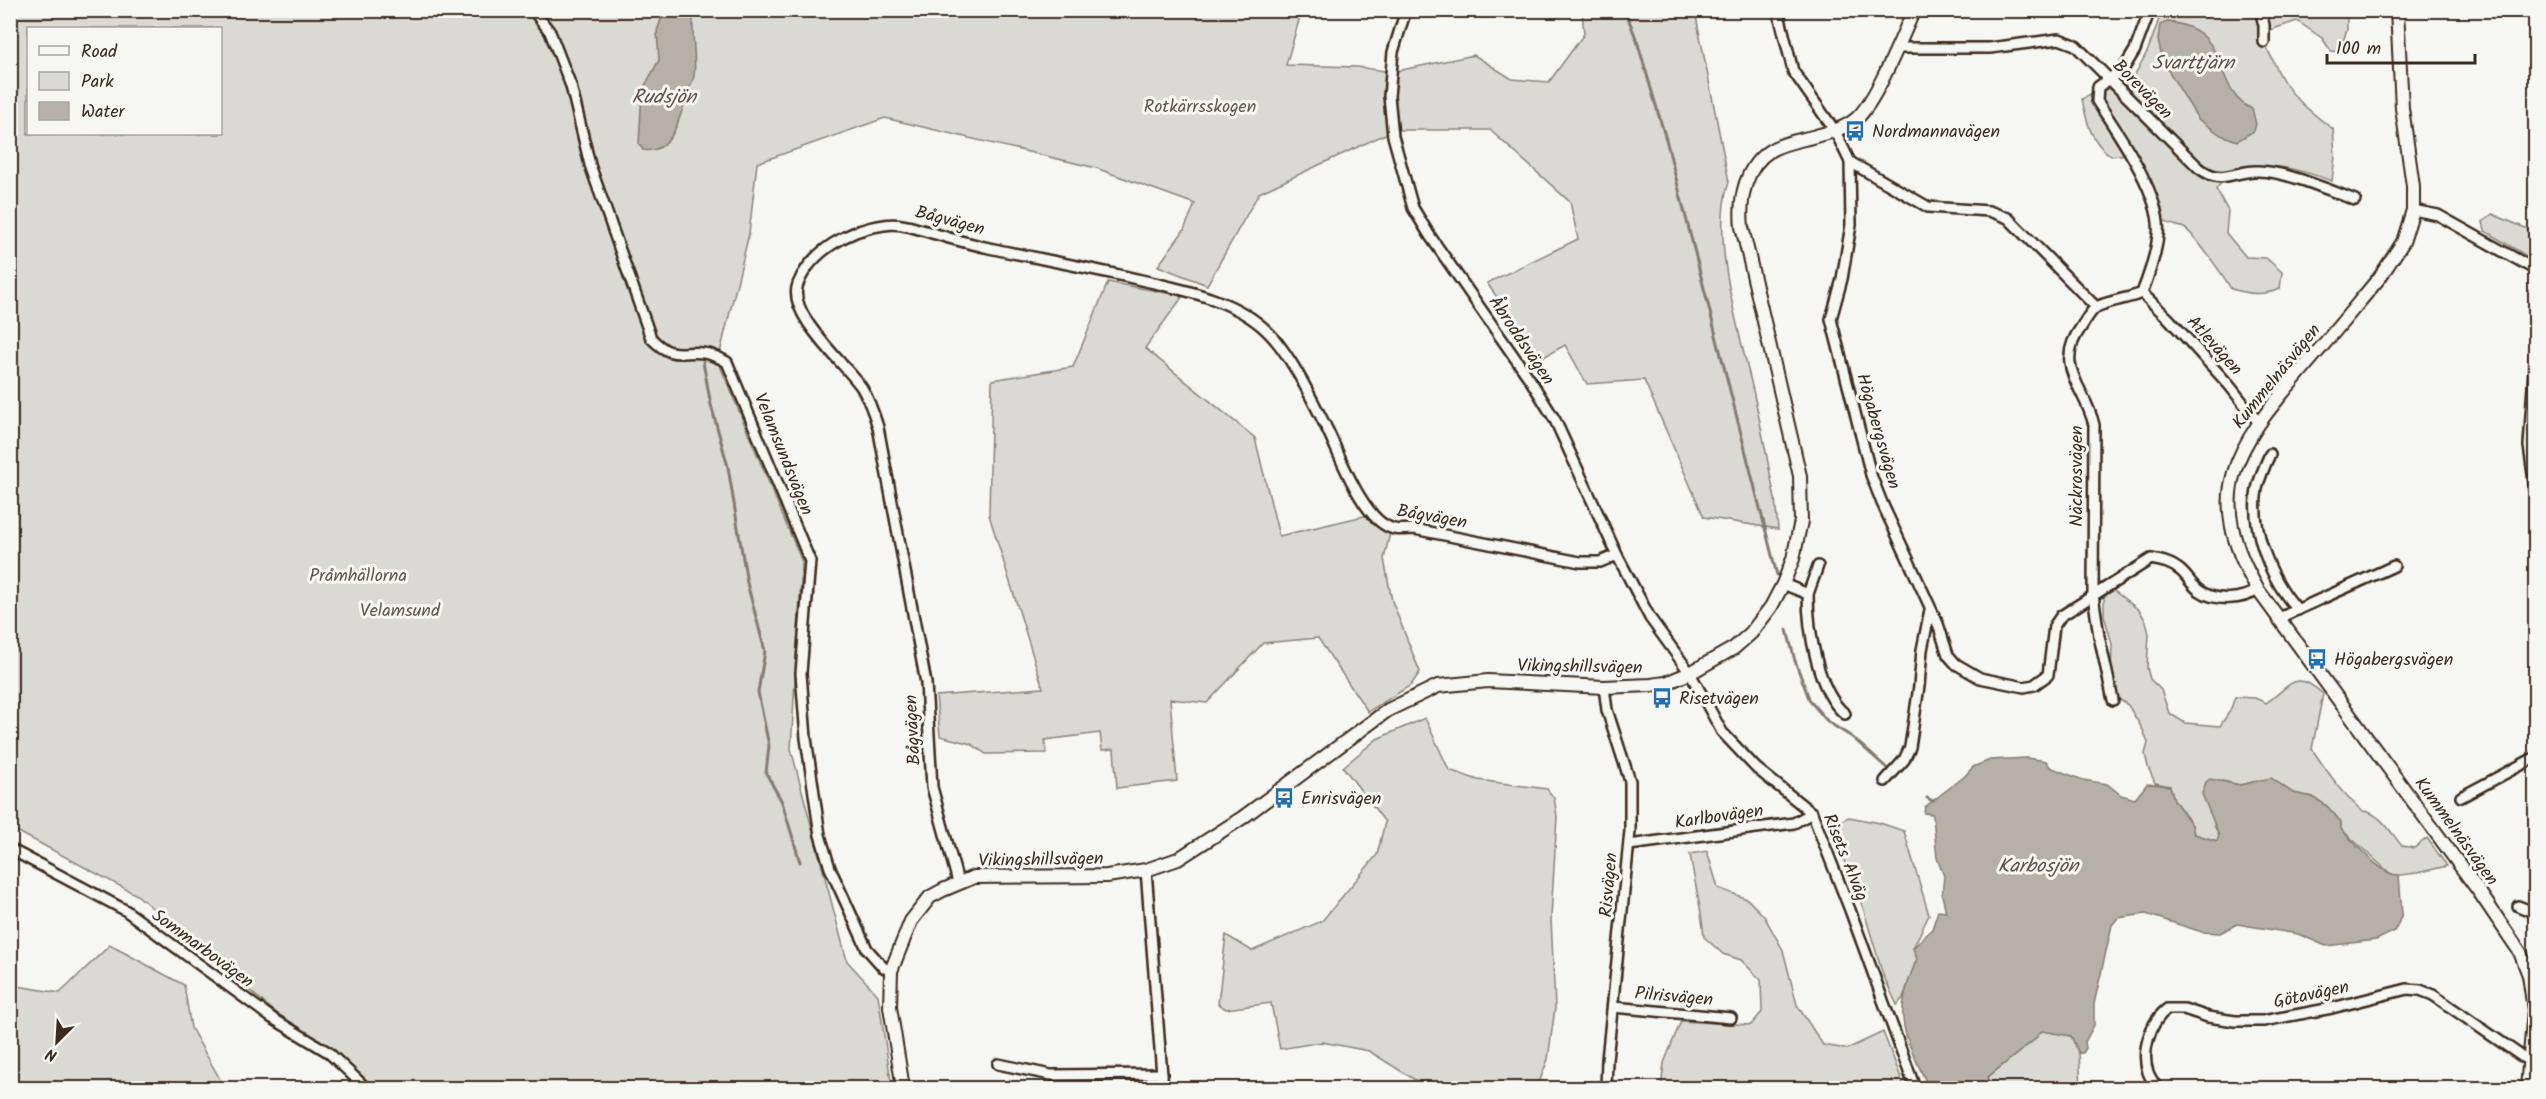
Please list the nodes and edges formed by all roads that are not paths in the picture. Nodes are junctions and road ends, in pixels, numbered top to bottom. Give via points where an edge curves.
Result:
1 (533, 10) edge
2 (1406, 10) edge
3 (1778, 10) edge
4 (1914, 10) edge
5 (2150, 10) edge
6 (2260, 10) edge
7 (2397, 10) edge
8 (2264, 42) dead end
9 (1897, 48) junction
10 (2110, 77) junction
11 (1835, 131) junction
12 (1850, 162) junction
13 (2355, 200) dead end
14 (2413, 210) junction
15 (2535, 270) edge
16 (2142, 293) junction
17 (2096, 307) junction
18 (2535, 340) edge
19 (2259, 423) junction
20 (2270, 454) dead end
21 (2535, 495) edge
22 (1617, 555) junction
23 (1818, 566) dead end
24 (2394, 566) dead end
25 (1783, 584) junction
26 (2258, 590) junction
27 (1808, 594) junction
28 (2093, 595) junction
29 (1930, 610) junction
30 (2298, 610) junction
31 (2279, 618) junction
32 (1690, 673) junction
33 (1604, 687) junction
34 (2113, 700) dead end
35 (1845, 714) dead end
36 (2535, 757) edge
37 (1885, 781) dead end
38 (2461, 797) dead end
39 (1812, 813) junction
40 (1629, 845) junction
41 (10, 849) edge
42 (1146, 870) junction
43 (958, 882) junction
44 (2518, 906) dead end
45 (2535, 913) edge
46 (891, 971) junction
47 (1614, 1007) junction
48 (1731, 1018) dead end
49 (2530, 1062) junction
50 (998, 1064) dead end
51 (1162, 1074) junction
52 (366, 1089) edge
53 (903, 1089) edge
54 (1163, 1089) edge
55 (1606, 1089) edge
56 (1914, 1089) edge
57 (2157, 1089) edge
58 (2527, 1089) edge

1 - 46 street, Velamsundsvägen via 550,32 570,86 590,165 651,338 663,351 709,354 728,362 810,561 801,673 820,835 867,949
2 - 22 street, Åbroddsvägen via 1393,52 1389,96 1393,136 1413,208 1555,420
3 - 11 street via 1793,71
4 - 9 street, Vikingshillsvägen
5 - 10 street via 2135,50 2124,68
6 - 8 street
7 - 14 street, Kummelnäsvägen
9 - 10 street, Borevägen via 1990,48 2059,39 2075,45
9 - 11 street, Vikingshillsvägen via 1865,109 1857,119
10 - 13 street, Borevägen via 2210,176 2260,171
10 - 16 street via 2098,87 2097,101 2130,151 2152,198 2159,233
11 - 12 street, Högabergsvägen
11 - 25 street, Vikingshillsvägen via 1771,150 1747,180 1740,210 1800,476 1800,534
12 - 17 street via 1928,207 1989,212 2008,218
12 - 29 street, Högabergsvägen via 1851,225 1831,319 1871,476
14 - 15 street via 2438,215
14 - 19 street, Kummelnäsvägen via 2403,242 2380,277
16 - 17 street
16 - 19 street, Atlevägen via 2221,376
17 - 28 street, Näckrosvägen via 2072,339 2069,352 2072,375 2091,411 2096,438
18 - 21 street via 2529,446
19 - 26 street, Kummelnäsvägen via 2238,458 2230,501 2232,535
20 - 30 street via 2257,490 2260,532 2270,570
22 - 32 street, Åbroddsvägen via 1650,618
22 - 43 street, Bågvägen via 1600,562 1580,562 1414,529 1391,528 1373,514 1354,488 1316,406 1282,350 1267,331 1230,306 1169,286 990,248 913,226 882,225 844,238 820,253 805,272 796,291 797,307 862,388 878,427 926,683 932,788
23 - 27 street
24 - 30 street
25 - 27 street
25 - 32 street, Vikingshillsvägen via 1751,633
26 - 28 street, Högabergsvägen via 2230,599 2210,597 2180,570 2151,559
26 - 31 street, Kummelnäsvägen
27 - 35 street via 1818,663 1828,695
28 - 29 street, Högabergsvägen via 2061,616 2054,626 2048,675 2024,687 1980,678 1956,664 1948,655
28 - 34 street, Näckrosvägen
29 - 37 street via 1910,747
30 - 31 street
31 - 49 street, Kummelnäsvägen via 2520,952 2533,993
32 - 33 street, Vikingshillsvägen via 1666,683
32 - 39 street, Risets Alväg via 1710,713 1737,750
33 - 40 street, Risvägen via 1607,710 1630,781
33 - 42 street, Vikingshillsvägen via 1488,681 1438,686 1388,710 1219,834 1178,859
36 - 38 street
39 - 40 street, Karlbovägen via 1794,824
39 - 56 street, Risets Alväg
40 - 47 street, Risvägen
41 - 52 street, Sommarbovägen via 125,910 272,1018 328,1052
42 - 43 street, Vikingshillsvägen via 1083,878 991,875
42 - 51 street
43 - 46 street, Vikingshillsvägen via 930,897 918,909
44 - 45 street
46 - 53 street, Vikingshillsvägen via 890,1007
47 - 48 street, Pilrisvägen
47 - 55 street, Risvägen
49 - 57 street, Götavägen via 2433,995 2407,989 2263,1021 2235,1021 2167,1009 2157,1019 2145,1055 2148,1074
49 - 58 street, Kummelnäsvägen
50 - 51 street via 1051,1075
51 - 54 street

